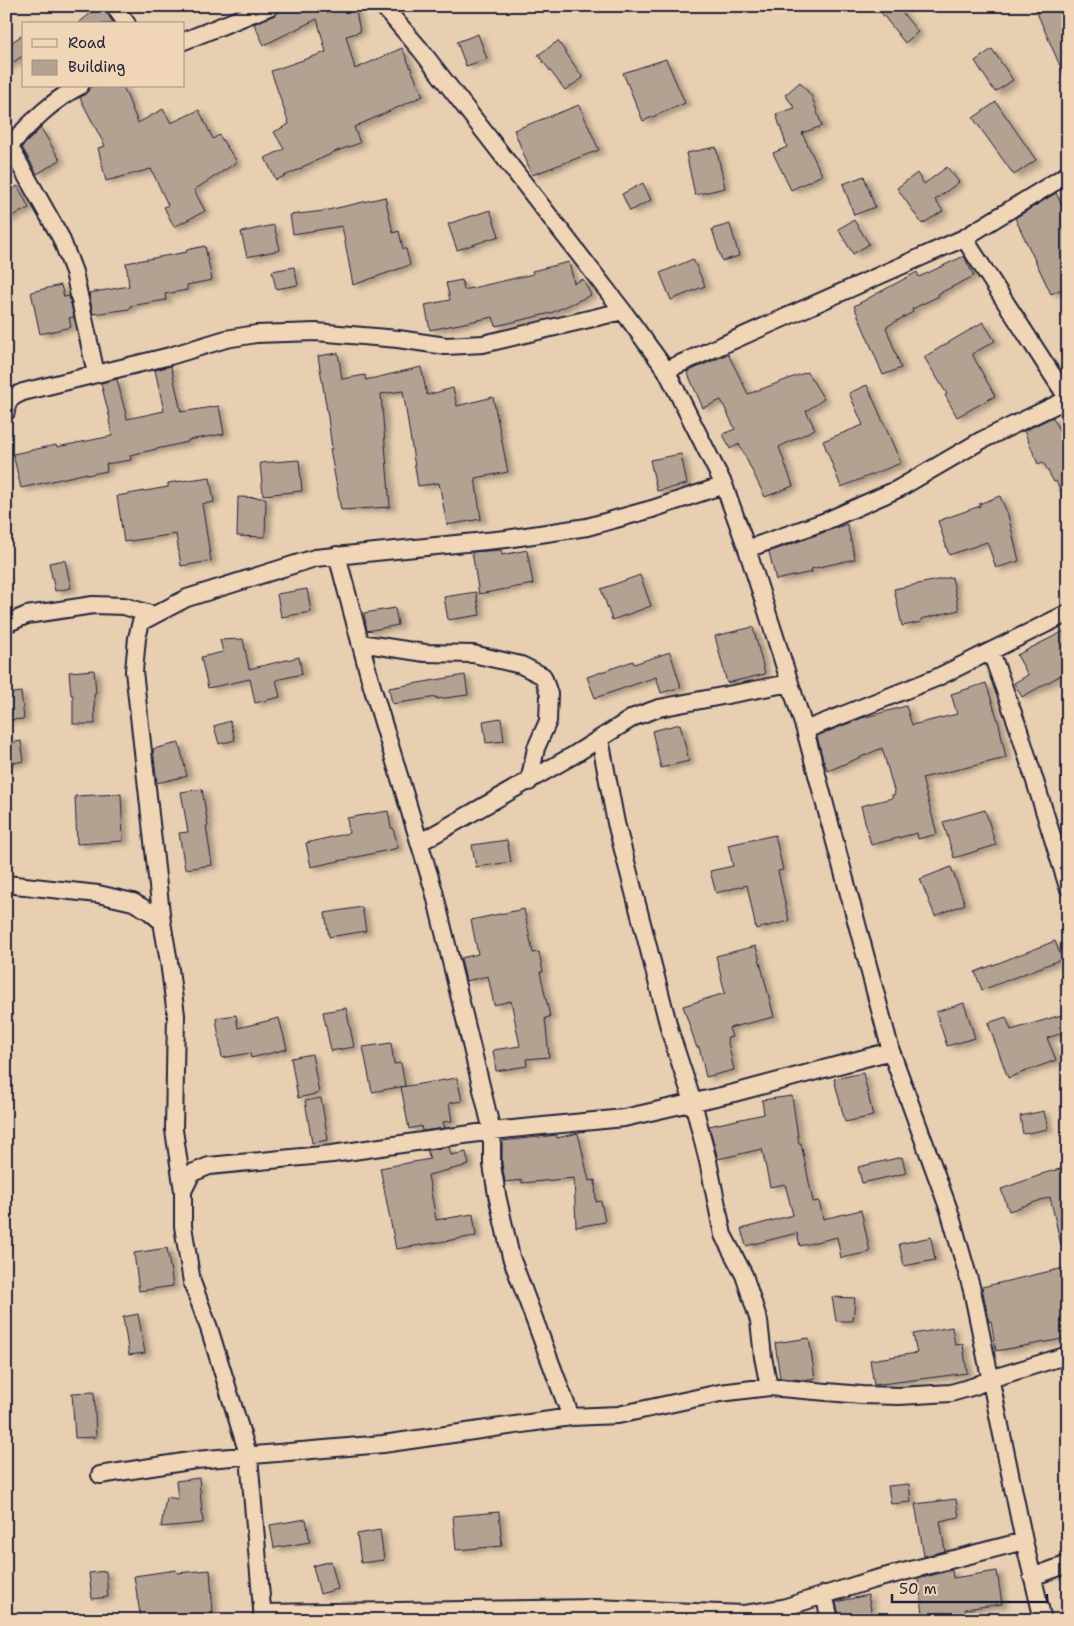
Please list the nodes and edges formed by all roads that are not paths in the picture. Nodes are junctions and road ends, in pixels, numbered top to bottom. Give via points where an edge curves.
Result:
1 (114, 6) edge
2 (271, 6) edge
3 (382, 6) edge
4 (126, 22) edge
5 (185, 42) edge
6 (76, 88) edge
7 (8, 143) edge
8 (1068, 174) edge
9 (964, 238) junction
10 (623, 311) junction
11 (666, 370) junction
12 (96, 374) junction
13 (1068, 399) edge
14 (6, 412) edge
15 (724, 485) junction
16 (747, 549) junction
17 (337, 555) junction
18 (1068, 613) edge
19 (153, 615) junction
20 (6, 624) edge
21 (360, 643) junction
22 (991, 652) junction
23 (790, 683) junction
24 (805, 730) junction
25 (600, 739) junction
26 (529, 782) junction
27 (419, 842) junction
28 (6, 884) edge
29 (1068, 887) edge
30 (162, 922) junction
31 (891, 1051) junction
32 (692, 1102) junction
33 (492, 1131) junction
34 (183, 1191) junction
35 (1068, 1355) edge
36 (990, 1378) junction
37 (770, 1387) junction
38 (571, 1417) junction
39 (248, 1457) junction
40 (100, 1475) dead end
41 (1024, 1541) junction
42 (1068, 1564) edge
43 (1032, 1577) junction
44 (824, 1594) junction
45 (263, 1616) edge
46 (830, 1620) edge
47 (1043, 1620) edge

1 - 4 street
2 - 5 street
3 - 10 street via 420,49
6 - 7 street via 62,95
7 - 12 street via 61,238 74,272
8 - 9 street
9 - 11 street
9 - 13 street
10 - 11 street
10 - 12 street via 483,344 446,346 316,332 256,334
11 - 15 street
12 - 14 street via 23,392 10,398
13 - 16 street via 982,440 898,489 826,521
15 - 16 street
15 - 17 street via 587,527 506,539
16 - 23 street
17 - 19 street via 315,558 187,598
17 - 21 street
18 - 22 street
19 - 20 street via 124,606 93,605 27,615
19 - 30 street via 141,622 134,670
21 - 26 street via 425,653 472,654 521,665 543,676 549,694 548,721 536,748
21 - 27 street
22 - 24 street via 936,678
22 - 29 street
23 - 24 street
23 - 25 street via 659,708 634,717
24 - 31 street
25 - 26 street
25 - 32 street via 616,823 671,1035
26 - 27 street
27 - 33 street via 434,891
28 - 30 street via 98,894 133,902
30 - 34 street via 176,1015 174,1130
31 - 32 street
31 - 36 street via 949,1210 972,1290
32 - 33 street via 624,1118
32 - 37 street via 723,1235 744,1275 759,1321 762,1357
33 - 34 street via 332,1154 209,1166 192,1173
33 - 38 street via 492,1165 512,1257
34 - 39 street via 183,1226 192,1282
35 - 36 street
36 - 37 street via 951,1393 899,1396
36 - 41 street
37 - 38 street via 720,1392 618,1414
38 - 39 street via 383,1444
39 - 40 street via 196,1460
39 - 45 street
41 - 43 street
41 - 44 street
42 - 43 street
43 - 47 street
44 - 45 street via 783,1608 744,1614 595,1608
44 - 46 street

